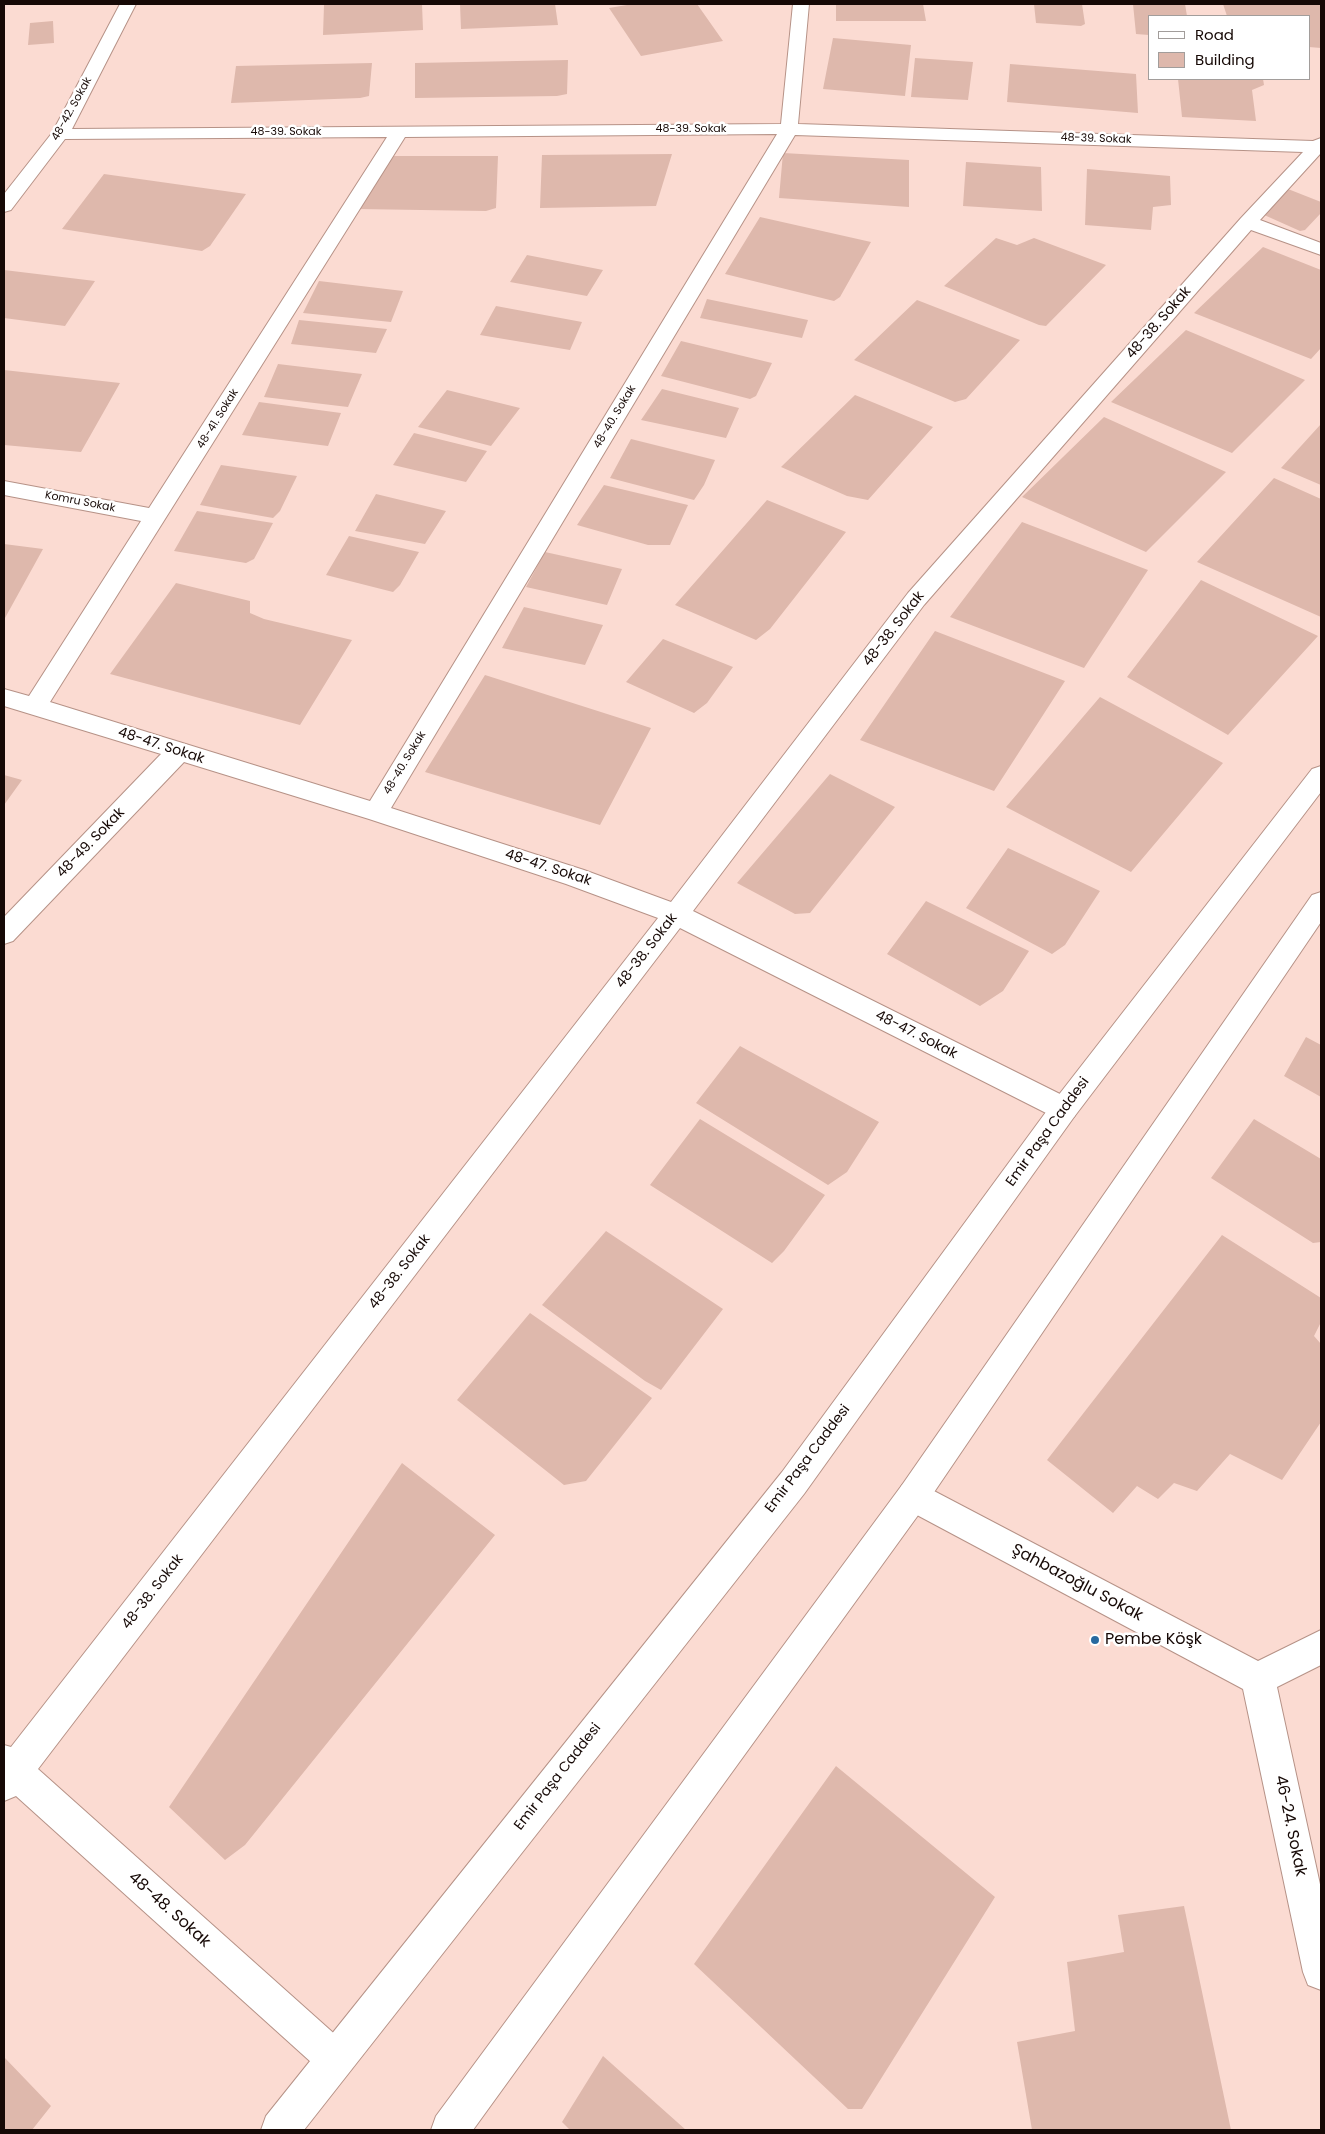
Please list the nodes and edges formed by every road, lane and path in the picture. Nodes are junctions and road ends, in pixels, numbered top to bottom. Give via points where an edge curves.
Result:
1 (128, 4) edge
2 (801, 4) edge
3 (789, 128) junction
4 (400, 131) junction
5 (60, 134) junction
6 (1321, 145) edge
7 (4, 206) edge
8 (1248, 222) junction
9 (1321, 248) edge
10 (4, 488) edge
11 (156, 517) junction
12 (4, 697) edge
13 (35, 706) junction
14 (178, 752) junction
15 (1321, 775) edge
16 (376, 812) junction
17 (1321, 902) edge
18 (676, 914) junction
19 (4, 934) edge
20 (1064, 1109) junction
21 (913, 1496) junction
22 (1321, 1648) edge
23 (1258, 1679) junction
24 (7, 1773) edge
25 (1321, 1972) edge
26 (335, 2058) junction
27 (280, 2130) edge
28 (450, 2130) edge

1 - 5 street, 48-42. Sokak
2 - 3 street, 48-40. Sokak
3 - 4 street, 48-39. Sokak
3 - 6 street, 48-39. Sokak
3 - 16 street, 48-40. Sokak
4 - 5 street, 48-39. Sokak
4 - 11 street, 48-41. Sokak
5 - 7 street, 48-42. Sokak
6 - 8 street, 48-38. Sokak
8 - 9 street
8 - 18 street, 48-38. Sokak via 916,599
10 - 11 street, Komru Sokak
11 - 13 street, 48-41. Sokak
12 - 13 street, 48-47. Sokak
13 - 14 street, 48-47. Sokak
14 - 16 street, 48-47. Sokak
14 - 19 street, 48-49. Sokak
15 - 20 street, Emir Paşa Caddesi
16 - 18 street, 48-47. Sokak via 575,877
17 - 21 street
18 - 20 street, 48-47. Sokak
18 - 24 street, 48-38. Sokak
20 - 26 street, Emir Paşa Caddesi via 792,1482
21 - 23 street, Şahbazoğlu Sokak
21 - 28 street
22 - 23 street
23 - 25 street, 46-24. Sokak
24 - 26 street, 48-48. Sokak
26 - 27 street, Emir Paşa Caddesi

